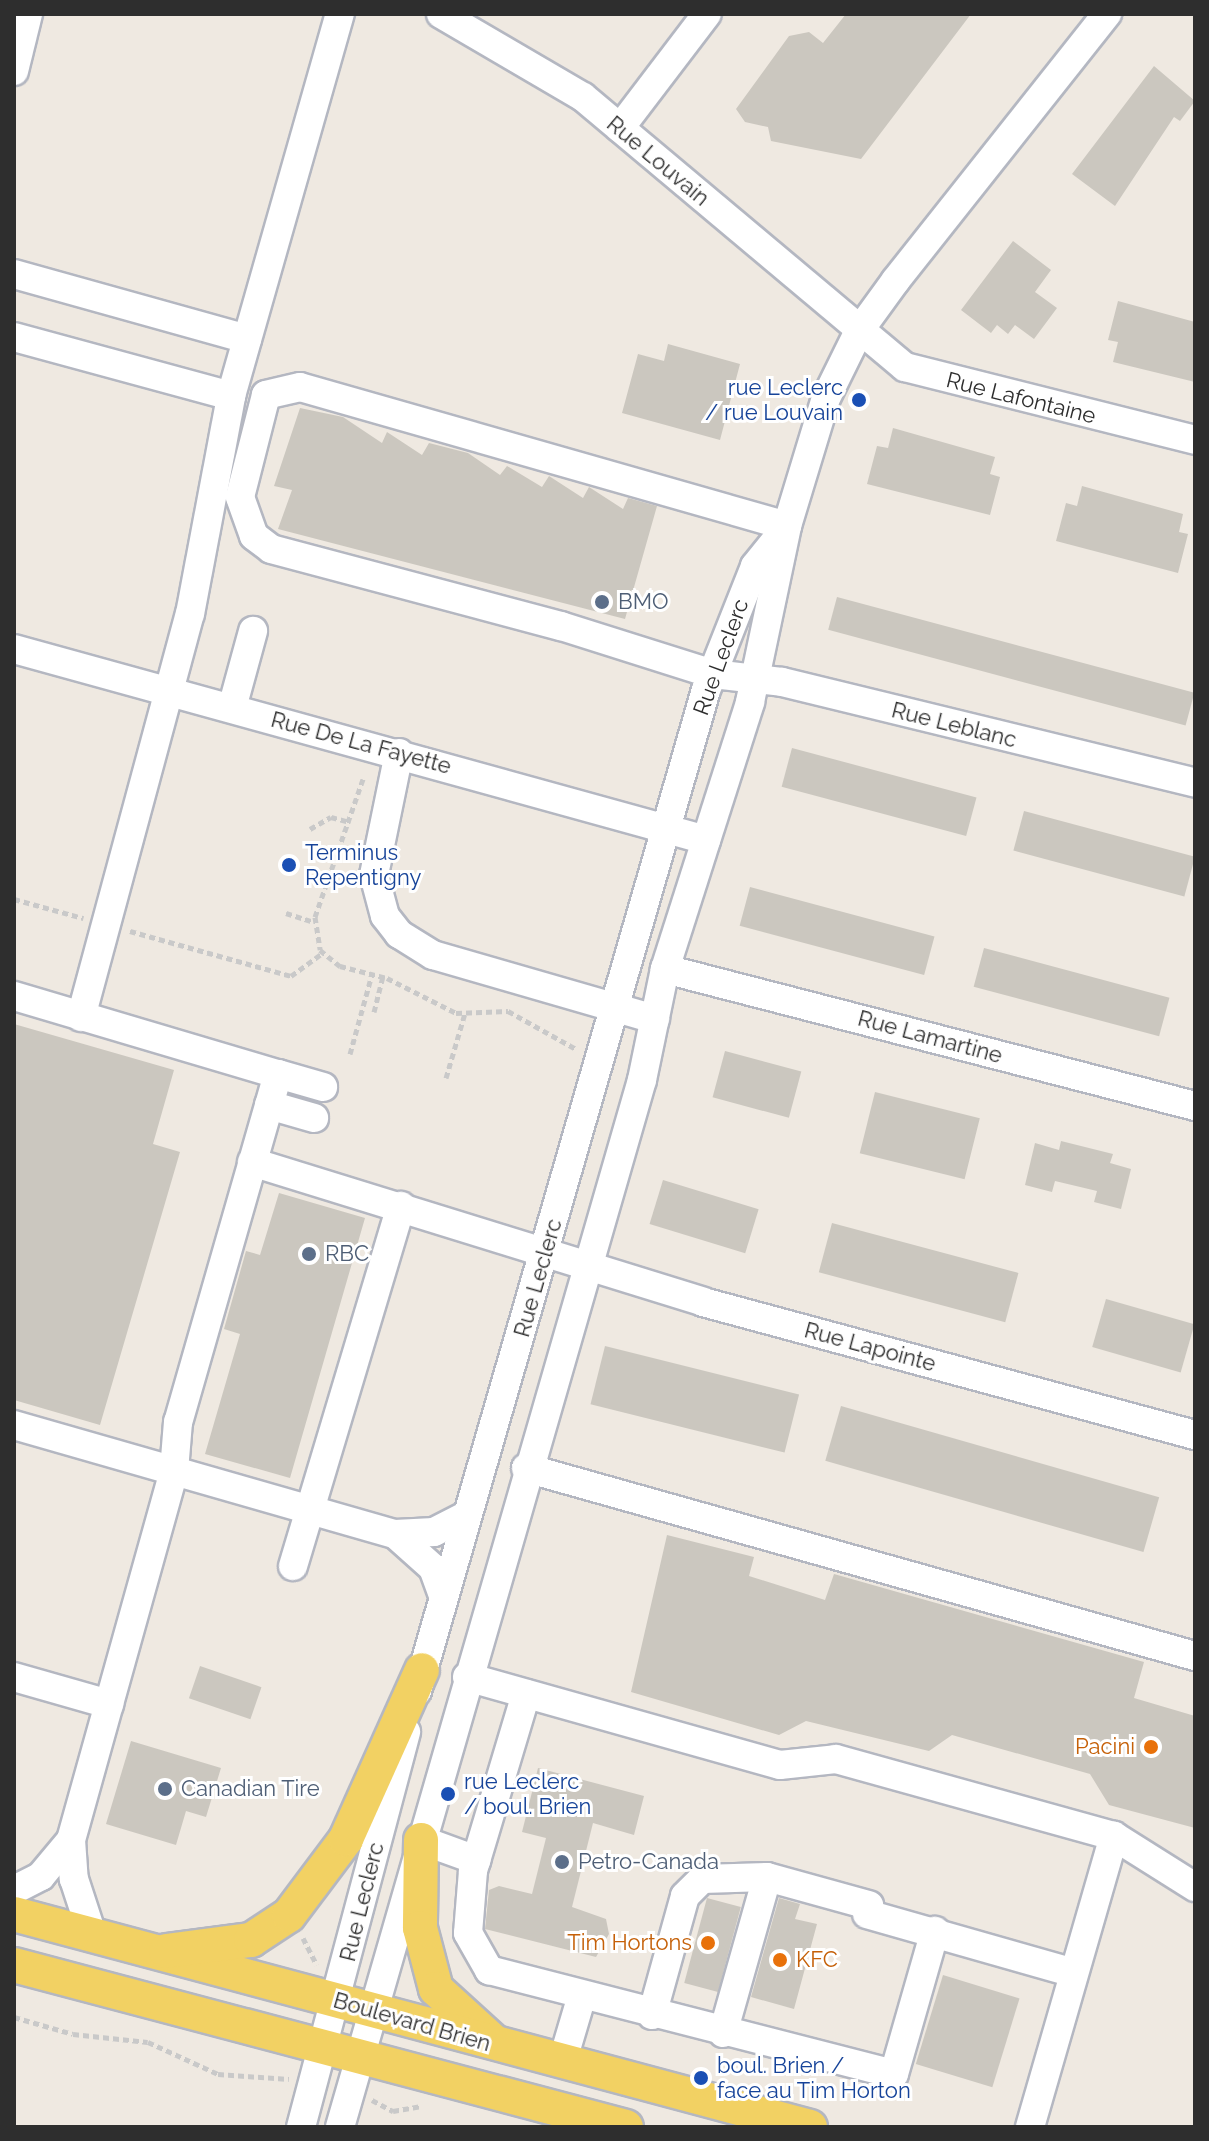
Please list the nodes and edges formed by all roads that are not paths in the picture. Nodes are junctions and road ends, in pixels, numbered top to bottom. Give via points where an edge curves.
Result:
1 (28, 14) edge
2 (340, 14) edge
3 (443, 14) edge
4 (707, 14) edge
5 (1107, 14) edge
6 (14, 71) edge
7 (620, 128) junction
8 (14, 274) edge
9 (859, 331) junction
10 (14, 337) edge
11 (247, 339) junction
12 (231, 396) junction
13 (1195, 440) edge
14 (787, 526) junction
15 (253, 631) dead end
16 (14, 649) edge
17 (713, 674) junction
18 (755, 678) junction
19 (171, 691) junction
20 (232, 708) junction
21 (399, 753) junction
22 (1195, 783) edge
23 (664, 828) junction
24 (706, 840) junction
25 (665, 969) junction
26 (14, 996) edge
27 (613, 1006) junction
28 (81, 1017) junction
29 (655, 1019) junction
30 (278, 1074) junction
31 (323, 1087) dead end
32 (269, 1105) junction
33 (1195, 1106) edge
34 (314, 1118) dead end
35 (252, 1162) junction
36 (401, 1206) junction
37 (547, 1252) junction
38 (587, 1265) junction
39 (14, 1425) edge
40 (1195, 1435) edge
41 (526, 1468) junction
42 (174, 1471) junction
43 (310, 1510) junction
44 (464, 1517) junction
45 (395, 1534) junction
46 (293, 1566) dead end
47 (443, 1596) junction
48 (1195, 1656) edge
49 (422, 1670) junction
50 (14, 1677) edge
51 (467, 1677) junction
52 (526, 1694) junction
53 (109, 1704) junction
54 (1114, 1836) junction
55 (71, 1840) junction
56 (421, 1840) junction
57 (476, 1860) junction
58 (767, 1877) junction
59 (1195, 1887) edge
60 (14, 1890) edge
61 (14, 1914) edge
62 (935, 1931) junction
63 (93, 1937) junction
64 (145, 1954) junction
65 (14, 1965) edge
66 (1074, 1973) junction
67 (581, 1999) junction
68 (337, 2000) junction
69 (374, 2009) junction
70 (652, 2015) junction
71 (723, 2033) junction
72 (323, 2045) junction
73 (499, 2047) junction
74 (361, 2053) junction
75 (562, 2063) junction
76 (301, 2127) edge
77 (340, 2127) edge
78 (626, 2127) edge
79 (810, 2127) edge
80 (1030, 2127) edge

1 - 6 street
2 - 11 street
3 - 7 street, Rue Louvain via 583,97
4 - 7 street
5 - 9 street, Rue Leclerc
7 - 9 street, Rue Louvain
8 - 11 street
9 - 13 street, Rue Lafontaine via 894,361 920,373
9 - 14 street, Rue Leclerc via 826,398
10 - 12 street
11 - 12 street
12 - 19 street
14 - 17 street, Rue Leclerc via 755,566
14 - 17 street, Rue Leblanc via 300,387 266,395 240,497 254,536 271,549 547,622
14 - 18 street, Rue Leclerc
15 - 20 street
16 - 19 street, Rue De La Fayette
17 - 18 street, Rue Leblanc
17 - 23 street, Rue Leclerc
18 - 22 street, Rue Leblanc
18 - 24 street, Rue Leclerc
19 - 20 street, Rue De La Fayette
19 - 28 street
20 - 21 street, Rue De La Fayette
21 - 23 street, Rue De La Fayette
21 - 27 street via 374,875 385,916 399,934 433,955
23 - 24 street, Rue De La Fayette
23 - 27 street, Rue Leclerc
24 - 25 street, Rue Leclerc
25 - 29 street, Rue Leclerc
25 - 33 street, Rue Lamartine
26 - 28 street
27 - 29 street
27 - 37 street, Rue Leclerc
28 - 30 street
29 - 38 street, Rue Leclerc
30 - 31 street
30 - 32 street
32 - 34 street
32 - 35 street
35 - 36 street, Rue Lapointe
35 - 42 street via 178,1422
36 - 37 street, Rue Lapointe
36 - 43 street
37 - 38 street, Rue Lapointe
37 - 44 street, Rue Leclerc
38 - 40 street, Rue Lapointe
38 - 41 street, Rue Leclerc
39 - 42 street
41 - 48 street
41 - 51 street, Rue Leclerc
42 - 43 street
42 - 53 street
43 - 45 street
43 - 46 street
44 - 45 street via 434,1532
44 - 47 street, Rue Leclerc
45 - 47 street via 433,1568
47 - 49 street, Rue Leclerc
49 - 64 main road via 346,1839 289,1915 251,1940
49 - 68 street, Rue Leclerc
50 - 53 street
51 - 52 street
51 - 56 street, Rue Leclerc
52 - 54 street via 780,1765 836,1759
52 - 57 street
53 - 55 street
54 - 59 street
54 - 66 street
55 - 60 street via 41,1876
55 - 63 street via 74,1879
56 - 57 street
56 - 69 street, Rue Leclerc
56 - 73 main road via 420,1928 436,1989
57 - 67 street via 468,1933 489,1970
58 - 62 street
58 - 70 street via 702,1879 685,1896
58 - 71 street
61 - 63 main road, Boulevard Brien
62 - 66 street
62 - 71 street via 894,2074
63 - 64 main road, Boulevard Brien
64 - 68 main road, Boulevard Brien
65 - 72 main road, Boulevard Brien
66 - 80 street
67 - 70 street
67 - 75 street
68 - 69 main road, Boulevard Brien
68 - 72 street, Rue Leclerc
69 - 73 main road, Boulevard Brien
69 - 74 street, Rue Leclerc
70 - 71 street
72 - 74 main road, Boulevard Brien
72 - 76 street, Rue Leclerc
73 - 75 main road, Boulevard Brien
74 - 77 street, Rue Leclerc
74 - 78 main road, Boulevard Brien
75 - 79 main road, Boulevard Brien

